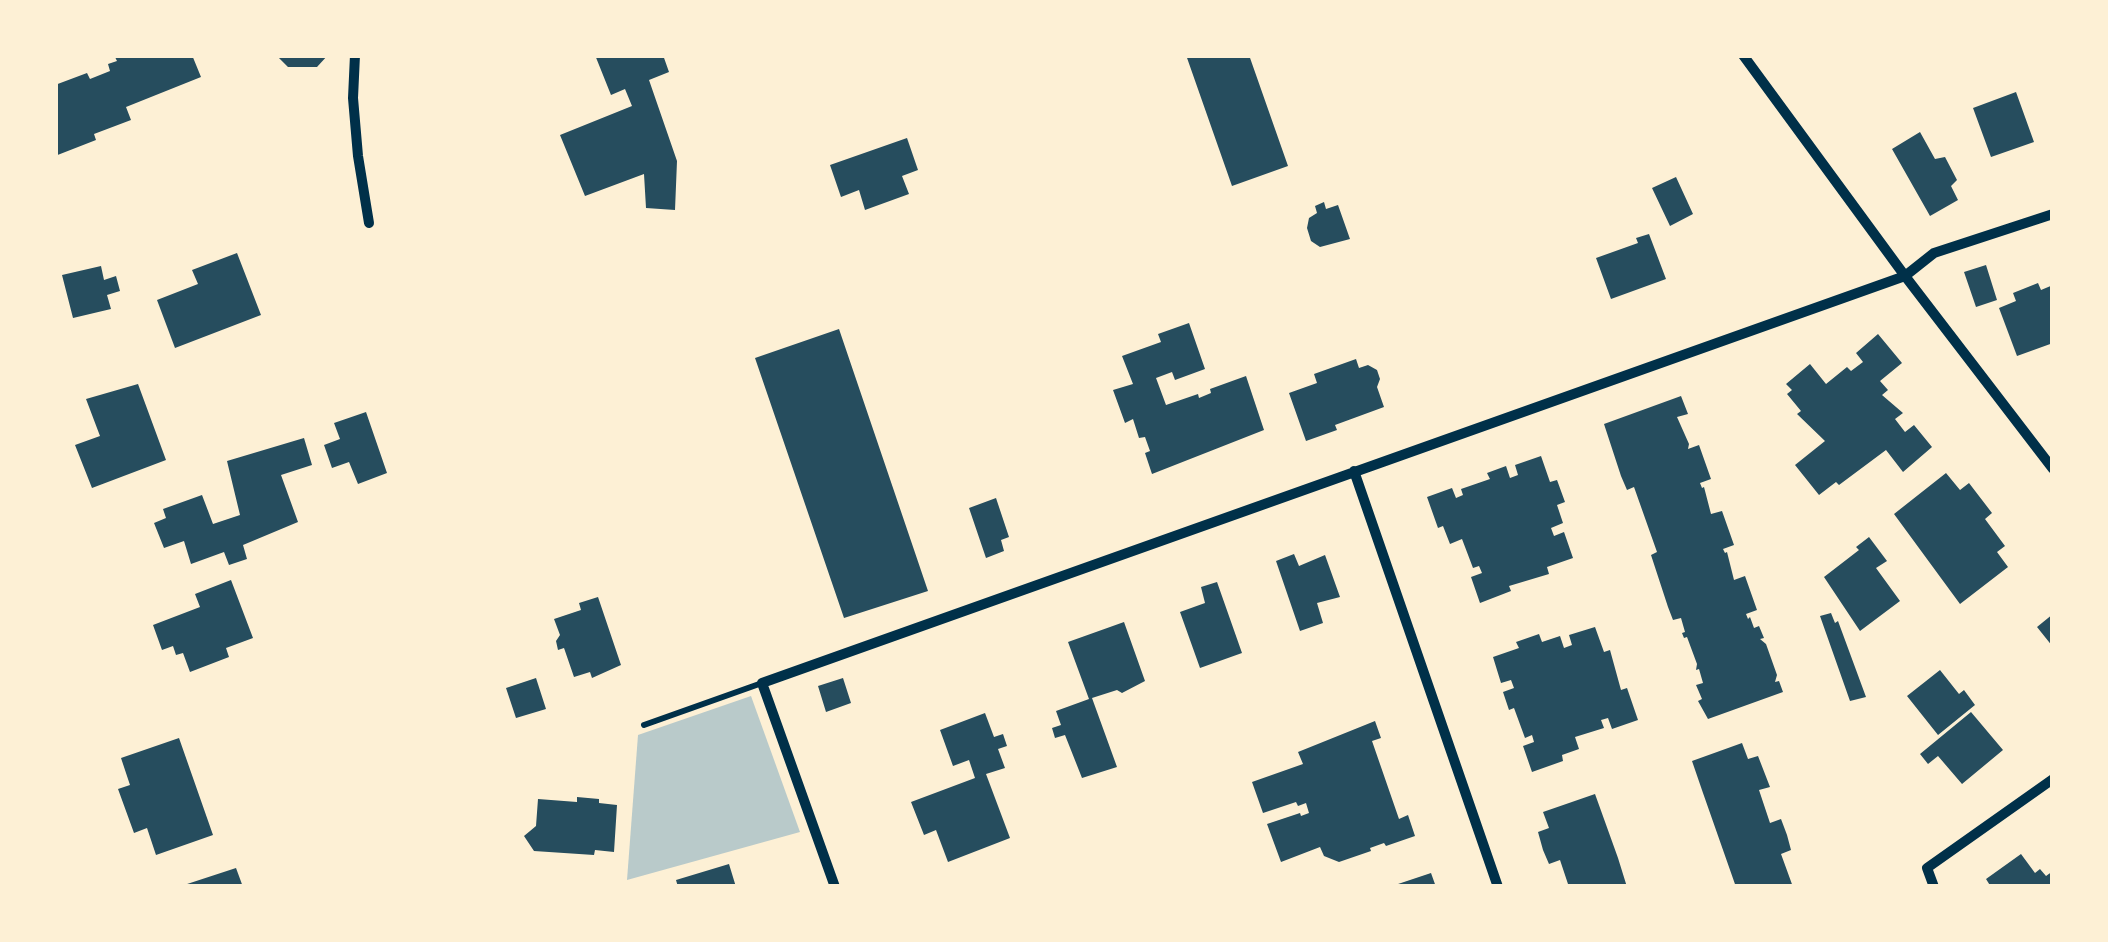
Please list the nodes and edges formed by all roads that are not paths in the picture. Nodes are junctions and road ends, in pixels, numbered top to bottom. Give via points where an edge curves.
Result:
1 (354, 55) edge
2 (1743, 55) edge
3 (2053, 214) edge
4 (370, 223) dead end
5 (1905, 276) junction
6 (2053, 469) edge
7 (1354, 471) junction
8 (762, 683) junction
9 (644, 725) dead end
10 (2053, 779) edge
11 (835, 887) edge
12 (1498, 887) edge
13 (1934, 887) edge

1 - 4 street via 356,136
2 - 5 street
3 - 5 street via 1934,253
5 - 6 street
5 - 7 street
7 - 8 street
7 - 12 street
8 - 9 lane
8 - 11 street
10 - 13 street via 1927,868

